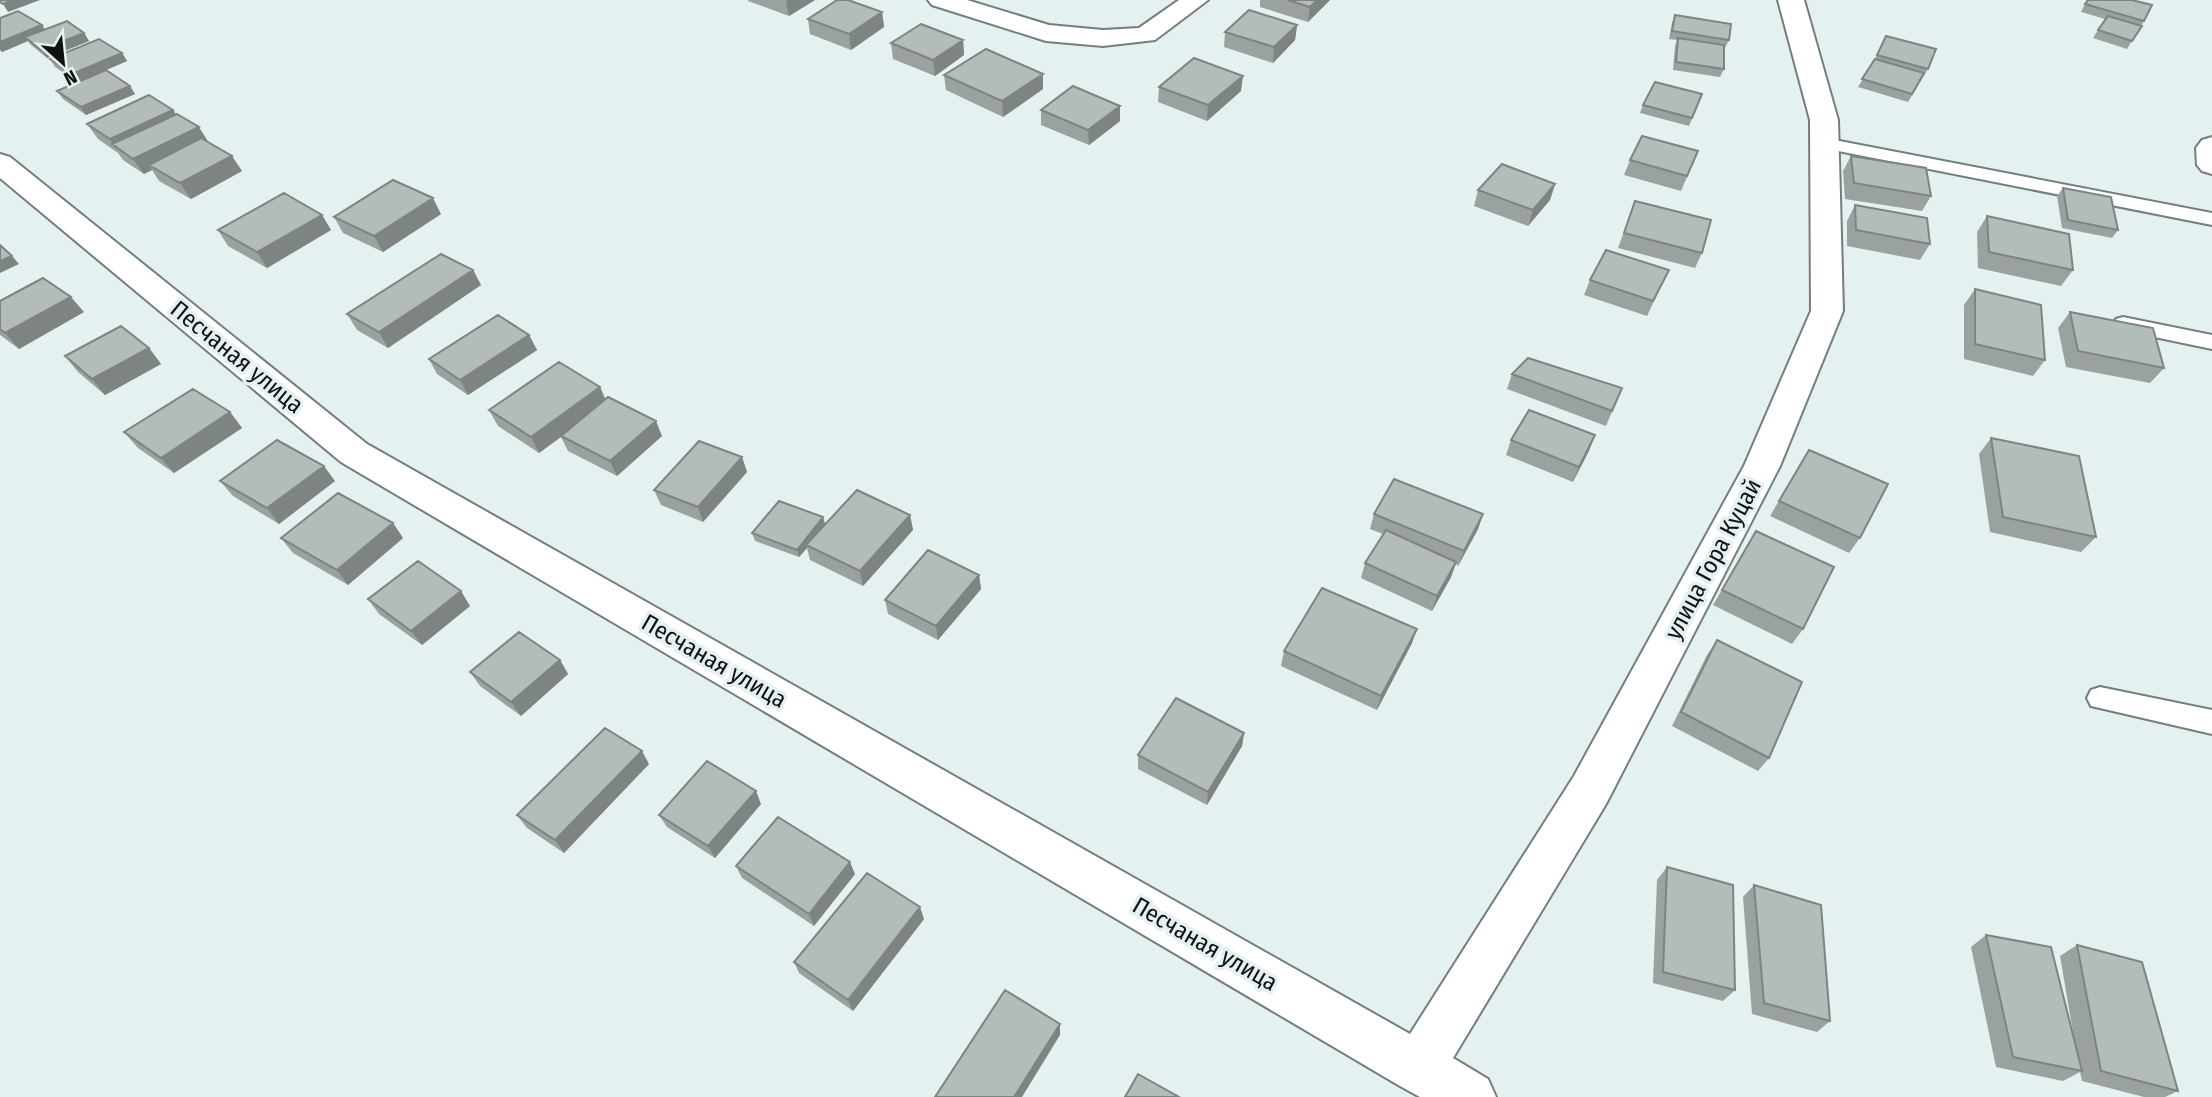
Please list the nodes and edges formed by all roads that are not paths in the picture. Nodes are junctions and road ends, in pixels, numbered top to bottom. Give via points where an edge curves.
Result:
1 (942, 0) edge
2 (1791, 0) edge
3 (1188, 5) edge
4 (1824, 143) junction
5 (0, 163) edge
6 (2212, 219) edge
7 (2105, 320) edge
8 (2212, 342) edge
9 (2100, 698) dead end
10 (2212, 722) edge
11 (1418, 1068) junction
12 (1470, 1097) edge

1 - 3 street via 1046,33 1103,38 1146,35
2 - 4 street, улица Гора Куцай via 1824,120
4 - 6 lane
4 - 11 street, улица Гора Куцай via 1827,311 1762,467 1590,790
5 - 11 street, Песчаная улица via 354,453
7 - 8 lane
9 - 10 lane
11 - 12 street, Песчаная улица

